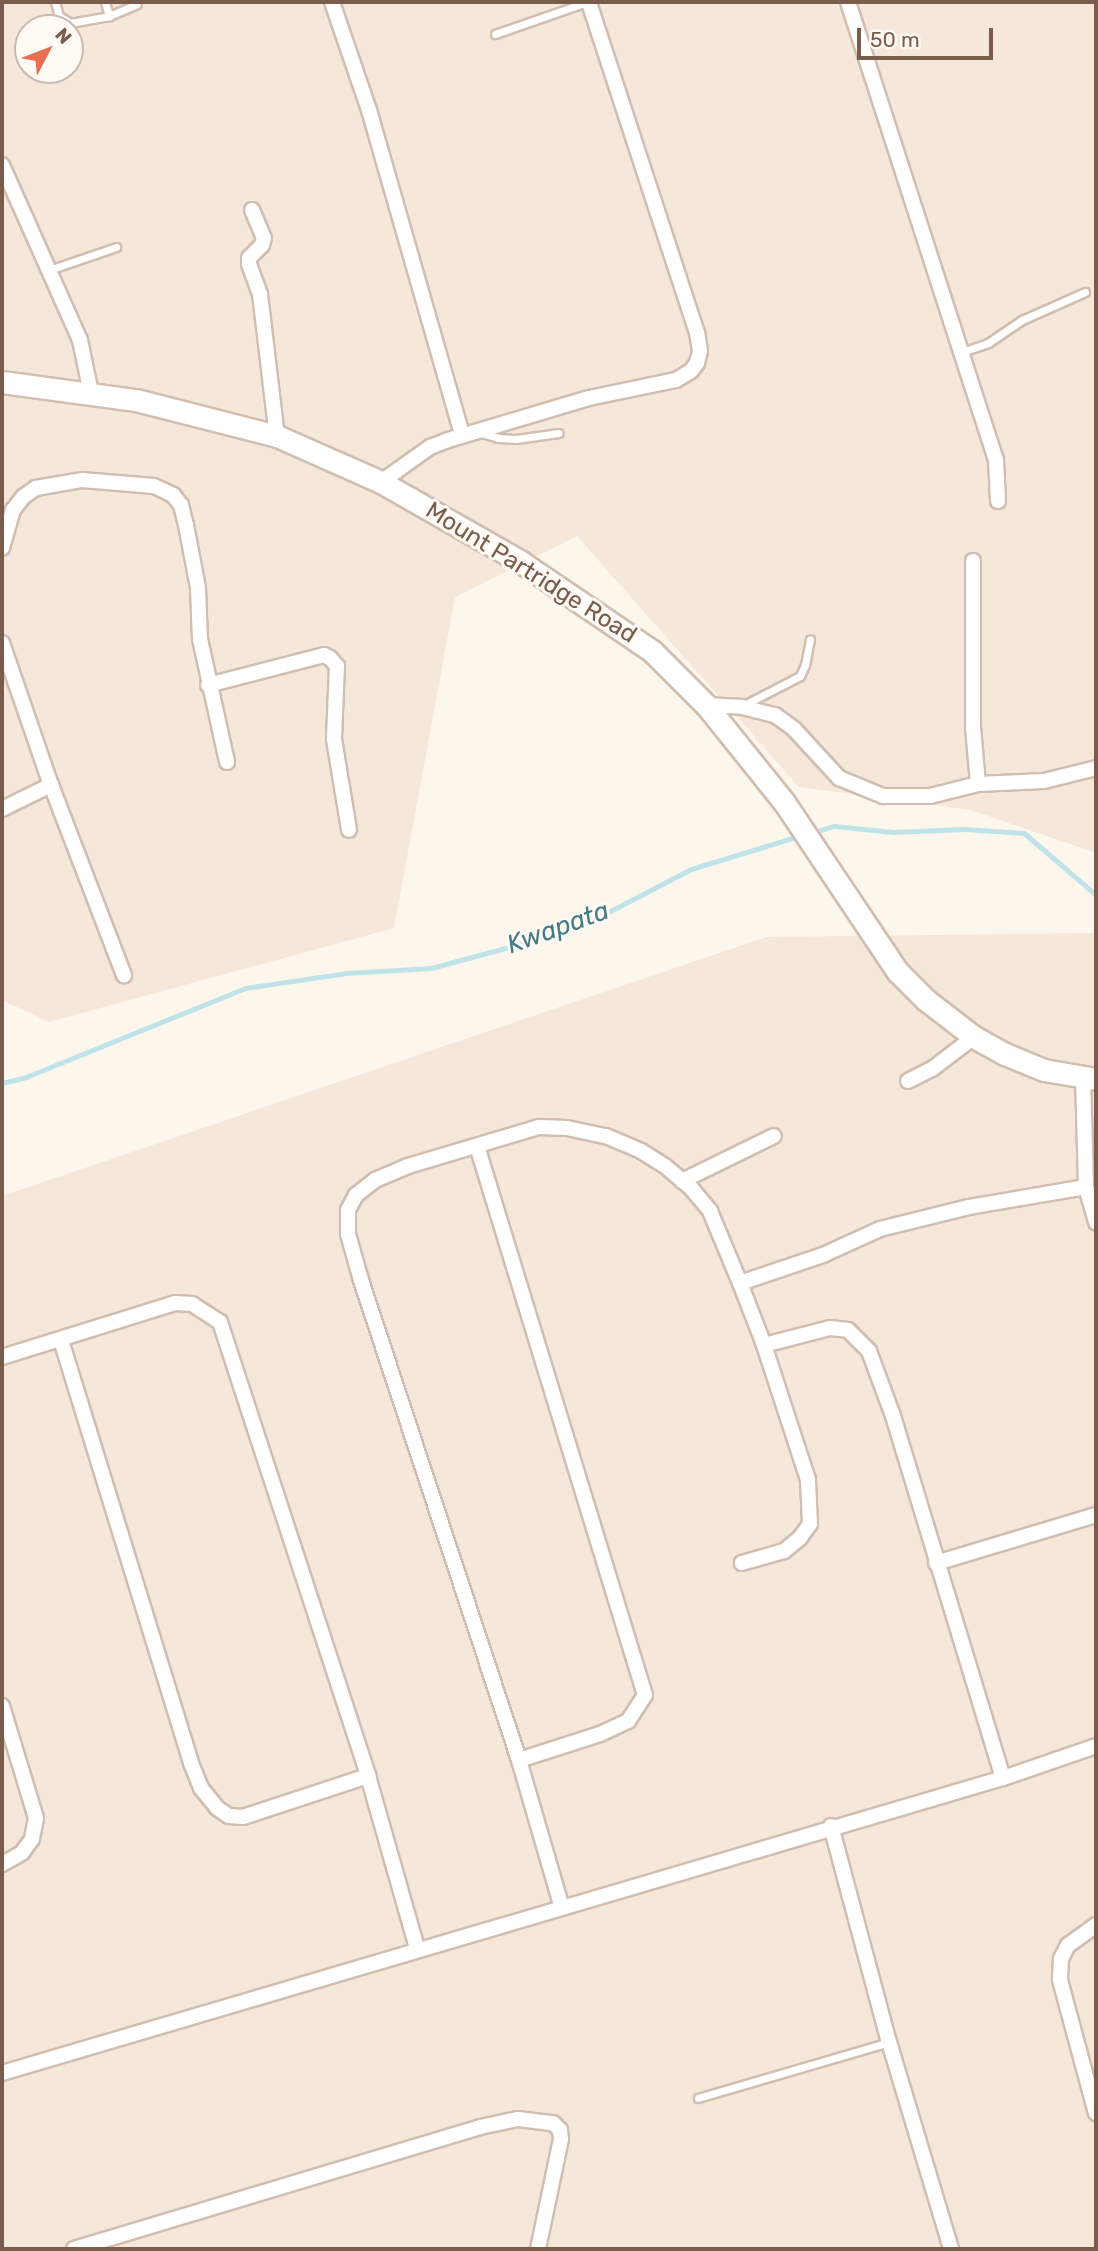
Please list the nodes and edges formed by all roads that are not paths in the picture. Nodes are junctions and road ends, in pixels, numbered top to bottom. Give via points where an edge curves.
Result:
1 (55, 2) edge
2 (105, 2) edge
3 (332, 2) edge
4 (588, 2) edge
5 (848, 2) edge
6 (137, 4) dead end
7 (109, 16) junction
8 (495, 34) dead end
9 (2, 164) edge
10 (252, 210) dead end
11 (116, 247) dead end
12 (49, 270) junction
13 (1085, 292) dead end
14 (962, 352) junction
15 (2, 382) edge
16 (91, 393) junction
17 (477, 432) junction
18 (559, 433) dead end
19 (462, 435) junction
20 (277, 436) junction
21 (381, 482) junction
22 (998, 500) dead end
23 (2, 548) edge
24 (973, 561) dead end
25 (810, 639) dead end
26 (2, 643) edge
27 (208, 685) junction
28 (706, 705) junction
29 (742, 707) junction
30 (227, 762) dead end
31 (1096, 768) edge
32 (978, 783) junction
33 (51, 785) junction
34 (2, 809) edge
35 (349, 830) dead end
36 (124, 975) dead end
37 (974, 1037) junction
38 (1090, 1078) edge
39 (908, 1081) dead end
40 (774, 1136) dead end
41 (477, 1146) junction
42 (682, 1181) junction
43 (1086, 1187) junction
44 (1096, 1223) edge
45 (740, 1283) junction
46 (61, 1340) junction
47 (764, 1345) junction
48 (2, 1357) edge
49 (1096, 1515) edge
50 (742, 1563) dead end
51 (936, 1563) junction
52 (2, 1706) edge
53 (1096, 1746) edge
54 (519, 1760) junction
55 (368, 1776) junction
56 (1003, 1778) junction
57 (831, 1826) junction
58 (2, 1864) edge
59 (562, 1908) junction
60 (1096, 1925) edge
61 (416, 1948) junction
62 (889, 2042) junction
63 (2, 2073) edge
64 (698, 2098) dead end
65 (1096, 2113) edge
66 (74, 2249) edge
67 (538, 2249) edge
68 (951, 2249) edge

1 - 7 lane via 59,16 70,23
2 - 7 lane
3 - 19 street via 373,122
4 - 8 lane
4 - 17 street via 700,351 691,371 676,380 589,398
5 - 14 street
6 - 7 lane
9 - 12 street
10 - 20 street via 264,238 249,264 260,294
11 - 12 lane
12 - 16 street via 80,340
13 - 14 lane
14 - 22 street via 996,460
15 - 16 street, Mount Partridge Road
16 - 20 street, Mount Partridge Road
17 - 18 lane via 507,439
17 - 19 street
19 - 21 street via 430,447
20 - 21 street, Mount Partridge Road
21 - 28 street, Mount Partridge Road via 596,610 652,651
23 - 27 street via 13,510 36,488 82,480 154,486 173,495 181,505 198,588
24 - 32 street via 973,727
25 - 29 lane via 800,676
26 - 33 street
27 - 30 street
27 - 35 street via 324,655 330,658 337,666 334,739
28 - 29 street
28 - 37 street, Mount Partridge Road via 783,802 898,972
29 - 32 street via 764,710 783,720 839,778 883,796 930,796
31 - 32 street via 1044,781
33 - 34 street
33 - 36 street
37 - 38 street, Mount Partridge Road via 1044,1070
37 - 39 street
38 - 43 street
40 - 42 street
41 - 42 street via 539,1127 567,1128 606,1136 641,1151
41 - 54 street via 646,1695 628,1721
41 - 54 street via 375,1180 356,1195 348,1210 348,1234
42 - 45 street via 710,1211
43 - 44 street
43 - 45 street via 969,1207 880,1229 823,1255
45 - 47 street
46 - 48 street
46 - 55 street via 175,1303 192,1304 220,1322
46 - 55 street via 201,1788 217,1808 243,1816
47 - 50 street via 808,1480 810,1524 784,1551
47 - 51 street via 830,1328 848,1329 869,1351
49 - 51 street
51 - 56 street
52 - 58 street via 36,1818 32,1839 22,1853
53 - 56 street
54 - 59 street
55 - 61 street
56 - 57 street
57 - 59 street
57 - 62 street
59 - 61 street
60 - 65 street via 1068,1945 1061,1959 1060,1980
61 - 63 street
62 - 64 lane
62 - 68 street
66 - 67 street via 518,2119 553,2123 560,2130

